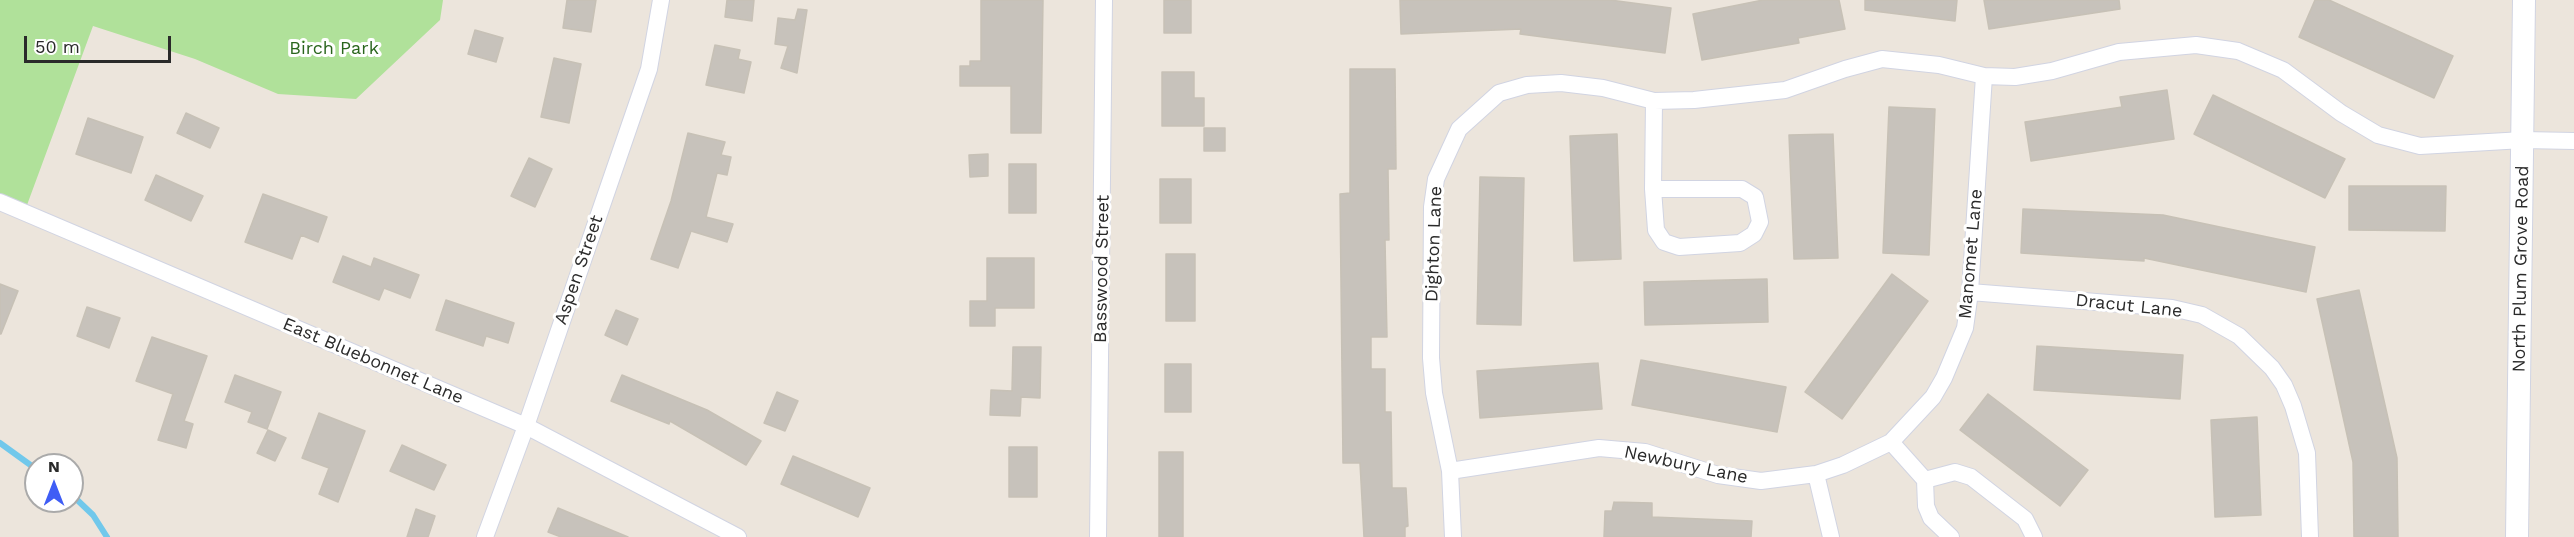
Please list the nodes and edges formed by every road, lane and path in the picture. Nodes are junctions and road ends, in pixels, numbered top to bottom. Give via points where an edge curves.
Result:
1 (661, 0) edge
2 (1104, 0) edge
3 (2524, 0) edge
4 (1984, 76) junction
5 (1654, 101) junction
6 (2523, 140) junction
7 (2574, 141) edge
8 (1653, 189) junction
9 (0, 202) edge
10 (1970, 292) junction
11 (526, 426) junction
12 (1891, 442) junction
13 (1450, 471) junction
14 (1816, 474) junction
15 (1925, 480) junction
16 (485, 537) edge
17 (738, 537) edge
18 (1098, 537) edge
19 (1453, 537) edge
20 (1831, 537) edge
21 (1951, 537) edge
22 (2034, 537) edge
23 (2310, 537) edge
24 (2517, 537) edge

1 - 11 street, Aspen Street via 649,69
2 - 18 street, Basswood Street
3 - 6 street, North Plum Grove Road
4 - 5 street, Dighton Lane via 1939,65 1882,59 1785,90
4 - 6 street, Dighton Lane via 2015,77 2119,52 2196,45 2238,51 2283,70 2378,135 2420,146
4 - 10 street, Manomet Lane
5 - 8 street
5 - 13 street, Dighton Lane via 1561,83 1527,85 1499,93 1455,136 1436,179 1432,207 1431,358
6 - 7 street, Dighton Lane
6 - 24 street, North Plum Grove Road
8 - 8 street via 1656,230 1664,242 1679,247 1740,243 1754,234 1760,222 1755,197 1742,189
9 - 11 street, East Bluebonnet Lane
10 - 12 street, Manomet Lane via 1965,328 1944,378 1915,419
10 - 23 street, Dracut Lane via 2172,308 2202,315 2239,336 2272,368 2293,406 2307,453
11 - 16 street, Aspen Street
11 - 17 street, East Bluebonnet Lane
12 - 14 street, Manomet Lane
12 - 15 street
13 - 14 street, Newbury Lane via 1599,448 1645,452 1739,479 1761,481
13 - 19 street, Dighton Lane
14 - 20 street
15 - 21 street via 1926,506 1931,518
15 - 22 street via 1955,472 1971,477 2025,519

